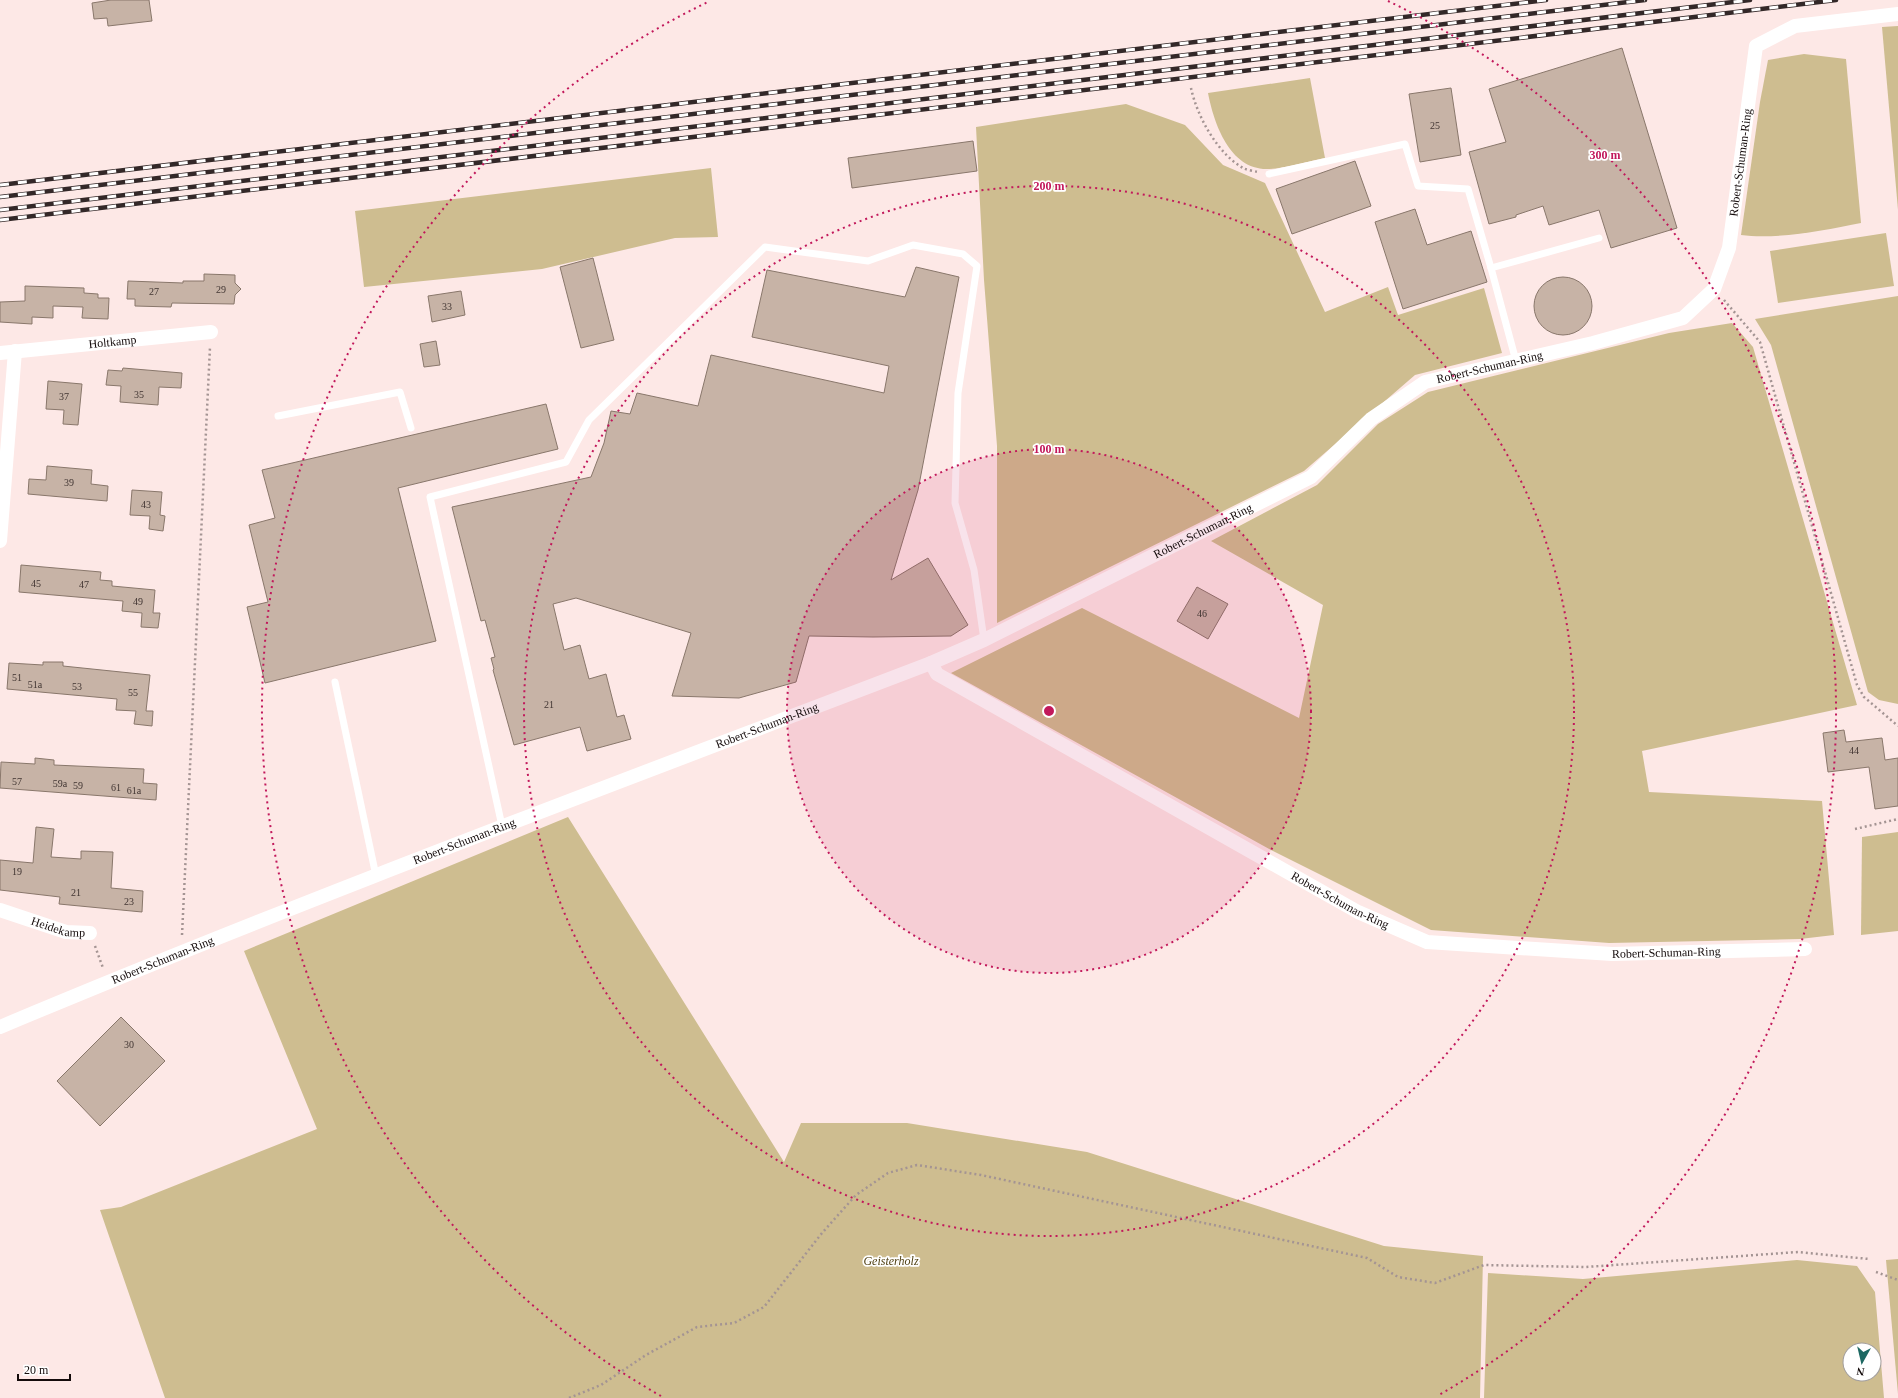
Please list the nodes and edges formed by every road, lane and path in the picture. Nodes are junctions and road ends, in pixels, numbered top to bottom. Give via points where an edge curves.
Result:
1 (1898, 14) edge
2 (1191, 88) dead end
3 (1268, 174) joint
4 (1599, 238) dead end
5 (1491, 268) junction
6 (1714, 289) junction
7 (211, 332) joint
8 (15, 352) junction
9 (0, 353) edge
10 (1516, 361) junction
11 (278, 416) dead end
12 (411, 428) dead end
13 (0, 541) edge
14 (984, 640) junction
15 (931, 663) junction
16 (335, 682) dead end
17 (1898, 726) edge
18 (1898, 819) edge
19 (502, 826) junction
20 (1855, 829) dead end
21 (376, 876) junction
22 (0, 910) edge
23 (90, 933) joint
24 (1805, 949) dead end
25 (181, 952) junction
26 (108, 982) junction
27 (0, 1027) edge
28 (1869, 1260) dead end
29 (1876, 1272) dead end
30 (1898, 1280) edge
31 (569, 1398) edge

1 - 6 street, Robert-Schuman-Ring via 1795,26 1756,46 1729,248
2 - 3 path via 1194,103 1219,148 1244,168
3 - 5 lane via 1405,144 1418,186 1468,189
4 - 5 lane
5 - 10 lane
6 - 10 street, Robert-Schuman-Ring via 1683,318
6 - 17 path via 1760,342 1857,685 1864,697
7 - 8 street, Holtkamp
7 - 25 path
8 - 9 street, Holtkamp
8 - 13 street
10 - 14 street, Robert-Schuman-Ring via 1424,382 1371,419 1311,477
11 - 12 lane via 400,392
14 - 15 street, Robert-Schuman-Ring
14 - 19 lane via 974,570 955,503 958,393 977,266 963,254 913,245 868,261 765,247 589,420 566,462 430,497
15 - 19 street, Robert-Schuman-Ring
15 - 24 street, Robert-Schuman-Ring via 937,674 1358,912 1427,942 1612,954
16 - 21 lane
18 - 20 path
19 - 21 street, Robert-Schuman-Ring
21 - 25 street, Robert-Schuman-Ring
22 - 23 street, Heidekamp via 66,932
23 - 26 path, Heidekamp
25 - 26 street, Robert-Schuman-Ring
26 - 27 street, Robert-Schuman-Ring
28 - 31 path via 1798,1252 1586,1267 1484,1265 1436,1283 1398,1277 1367,1258 989,1177 917,1165 888,1173 856,1195 822,1233 764,1307 734,1323 697,1327 646,1355 602,1385
29 - 30 path

